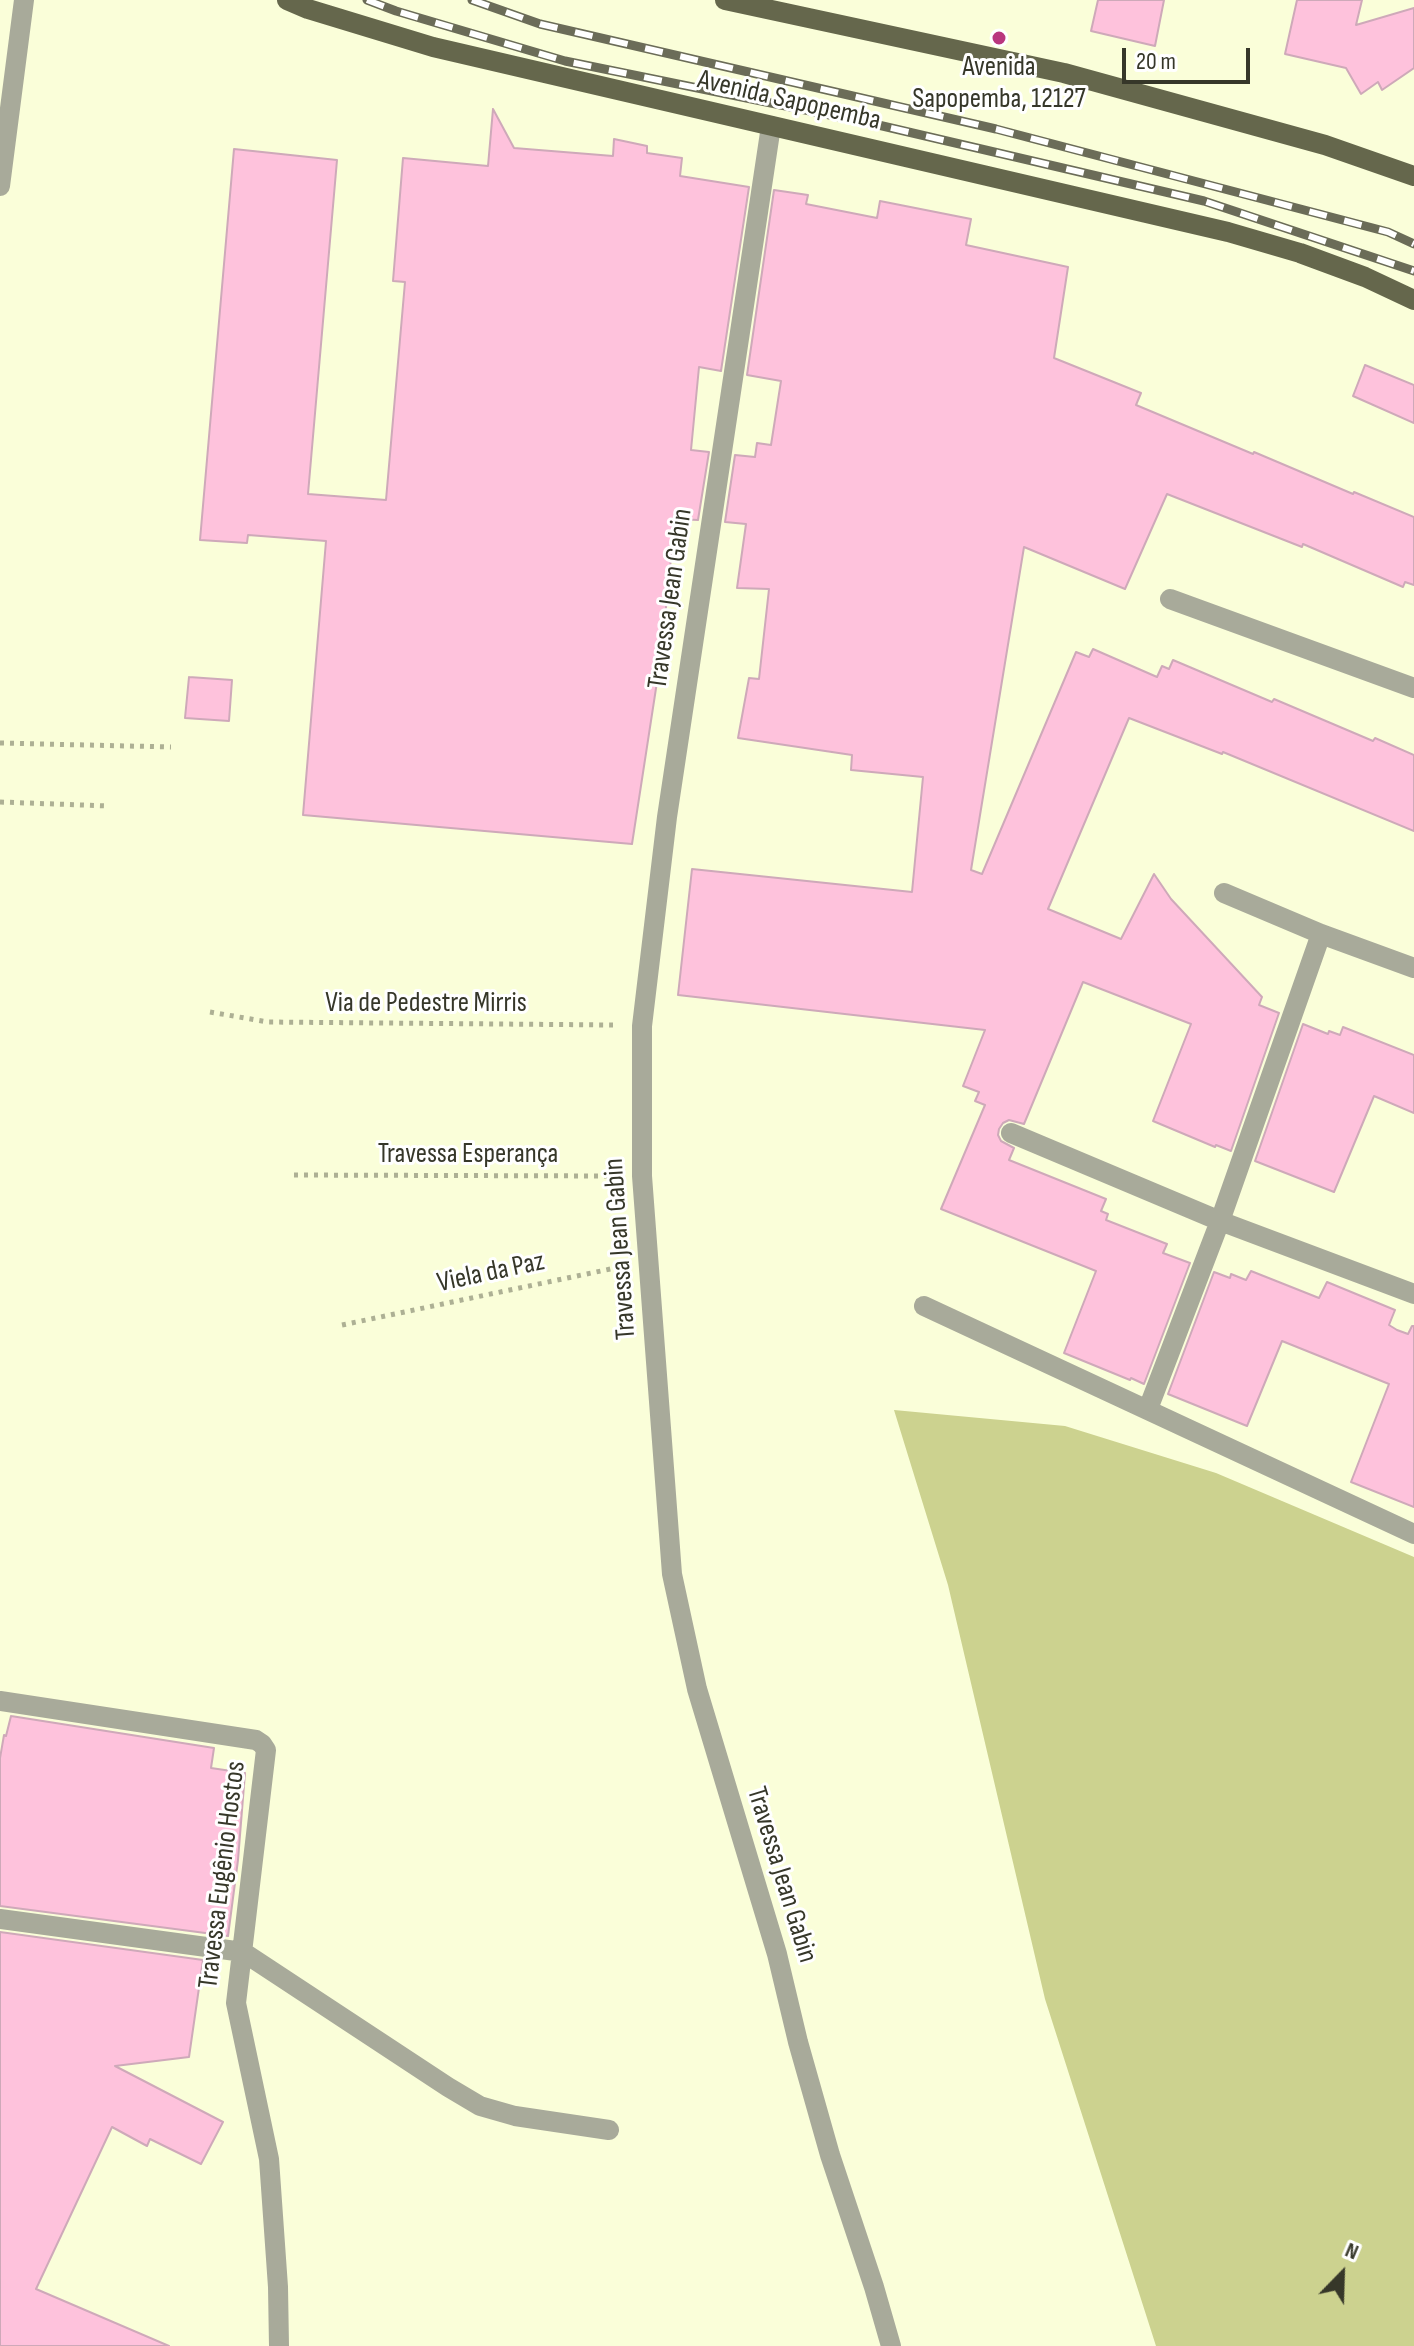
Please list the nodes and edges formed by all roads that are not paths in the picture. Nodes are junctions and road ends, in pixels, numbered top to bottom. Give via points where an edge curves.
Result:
1 (24, 0) edge
2 (287, 0) edge
3 (725, 0) edge
4 (771, 126) junction
5 (1410, 170) edge
6 (0, 186) edge
7 (1414, 300) edge
8 (1170, 599) dead end
9 (1414, 688) edge
10 (1224, 893) dead end
11 (1321, 934) junction
12 (1414, 968) edge
13 (1011, 1133) dead end
14 (1220, 1221) junction
15 (1414, 1294) edge
16 (924, 1306) dead end
17 (1148, 1409) junction
18 (1414, 1534) edge
19 (0, 1701) edge
20 (0, 1919) edge
21 (243, 1952) junction
22 (609, 2130) dead end
23 (279, 2346) edge
24 (891, 2346) edge

1 - 6 street
2 - 4 main road, Avenida Sapopemba via 433,47
3 - 5 main road via 1064,73
4 - 7 main road, Avenida Sapopemba via 1228,232 1365,277
4 - 24 street, Travessa Jean Gabin via 669,802 642,1026 642,1176 672,1574 697,1689 777,1954 830,2155
8 - 9 street
10 - 11 street
11 - 12 street
11 - 14 street
13 - 14 street
14 - 15 street
14 - 17 street
16 - 17 street
17 - 18 street
19 - 21 street, Travessa Eugênio Hostos via 262,1744 266,1750
20 - 21 street
21 - 22 street via 480,2106
21 - 23 street, Travessa Eugênio Hostos via 236,2003 269,2159

